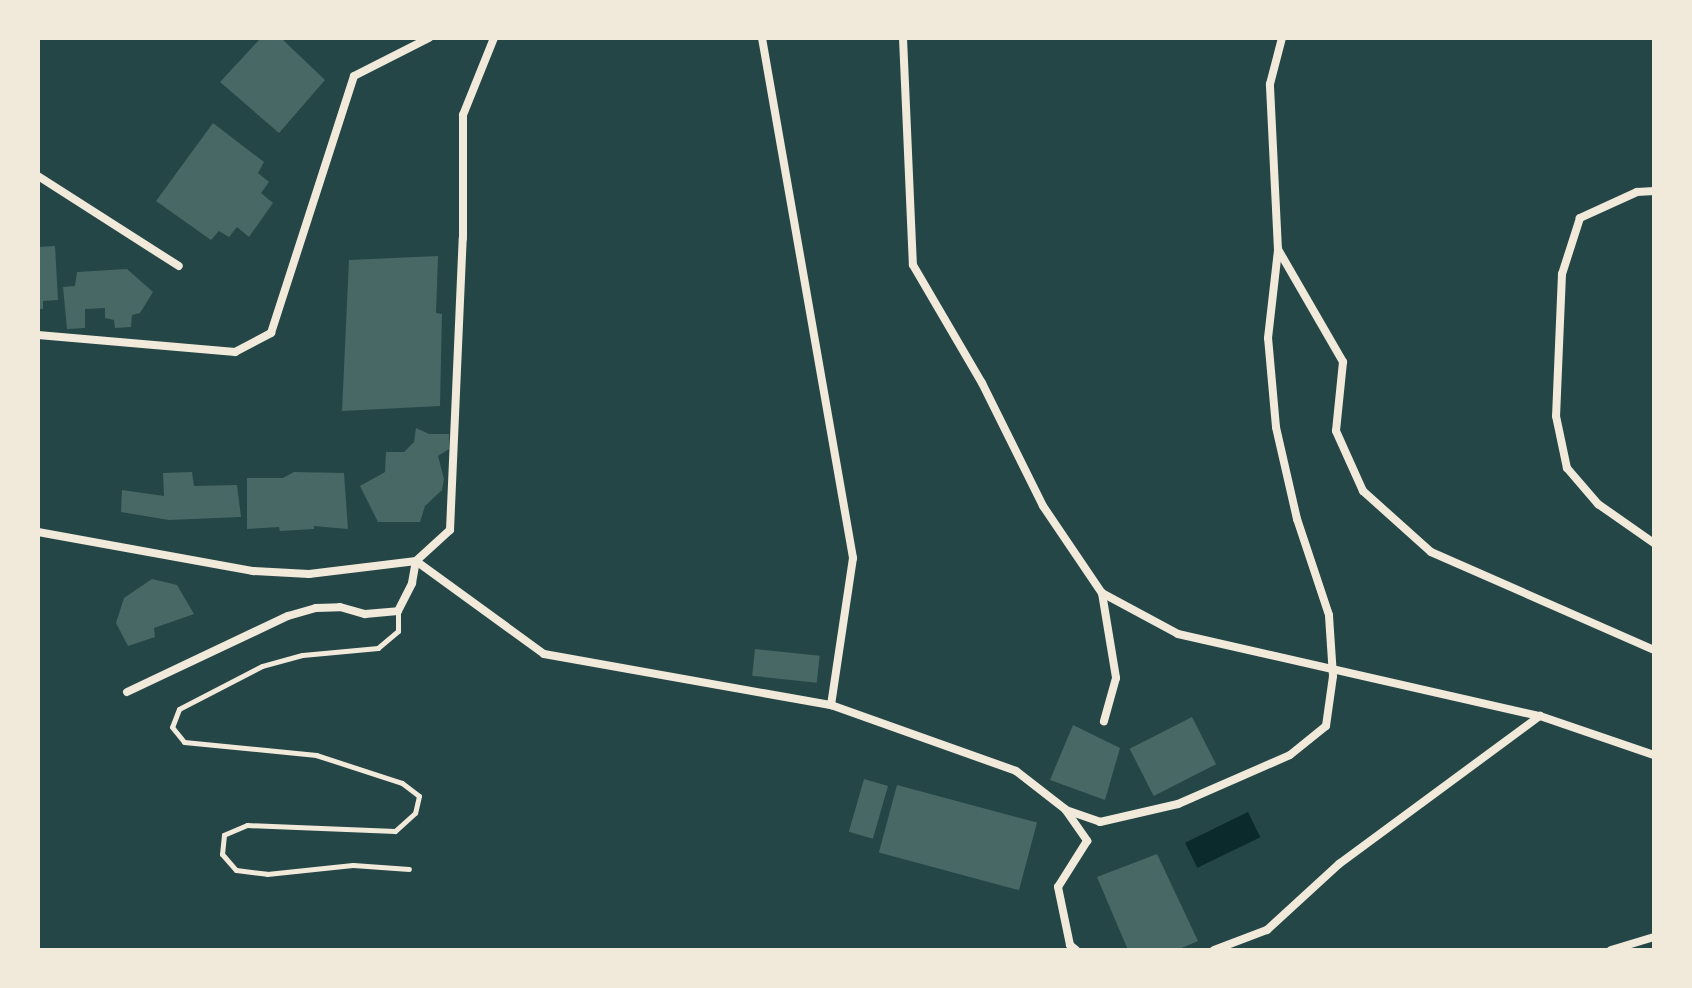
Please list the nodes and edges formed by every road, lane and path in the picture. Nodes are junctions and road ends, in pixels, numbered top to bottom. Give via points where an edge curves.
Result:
1 (429, 38) edge
2 (494, 38) edge
3 (762, 38) edge
4 (903, 38) edge
5 (1282, 38) edge
6 (38, 176) edge
7 (1654, 191) edge
8 (1278, 250) junction
9 (179, 266) dead end
10 (38, 335) edge
11 (38, 532) edge
12 (1654, 543) edge
13 (416, 561) junction
14 (1102, 593) junction
15 (398, 611) junction
16 (1654, 650) edge
17 (127, 692) dead end
18 (831, 705) junction
19 (1540, 716) junction
20 (1104, 721) dead end
21 (1654, 755) edge
22 (1065, 809) junction
23 (409, 869) dead end
24 (1654, 937) edge
25 (1076, 950) edge
26 (1214, 950) edge
27 (1611, 950) edge

1 - 10 street via 354,76 271,333 235,352
2 - 13 street via 463,115 450,530
3 - 18 street via 853,558
4 - 14 street via 913,265 982,383 1043,506
5 - 8 street via 1270,84
6 - 9 street
7 - 12 street via 1637,192 1580,218 1562,274 1556,416 1567,468 1598,504
8 - 16 street via 1343,362 1336,431 1363,491 1431,552
8 - 22 street via 1268,338 1276,427 1297,519 1329,615 1333,676 1326,726 1290,755 1178,804 1100,822
11 - 13 street via 253,571 309,574
13 - 15 street
13 - 18 street via 544,654
14 - 19 street via 1178,634
14 - 20 street via 1116,678
15 - 17 street via 365,614 316,608 288,616
15 - 23 lane via 398,631 378,648 302,655 262,666 179,709 172,727 184,742 316,755 402,783 419,796 415,813 395,831 247,825 224,835 222,854 236,870 267,874 353,865
18 - 22 street via 1016,771
19 - 21 street
19 - 26 street via 1339,864 1267,930
22 - 25 street via 1087,841 1058,887 1070,945
24 - 27 street

